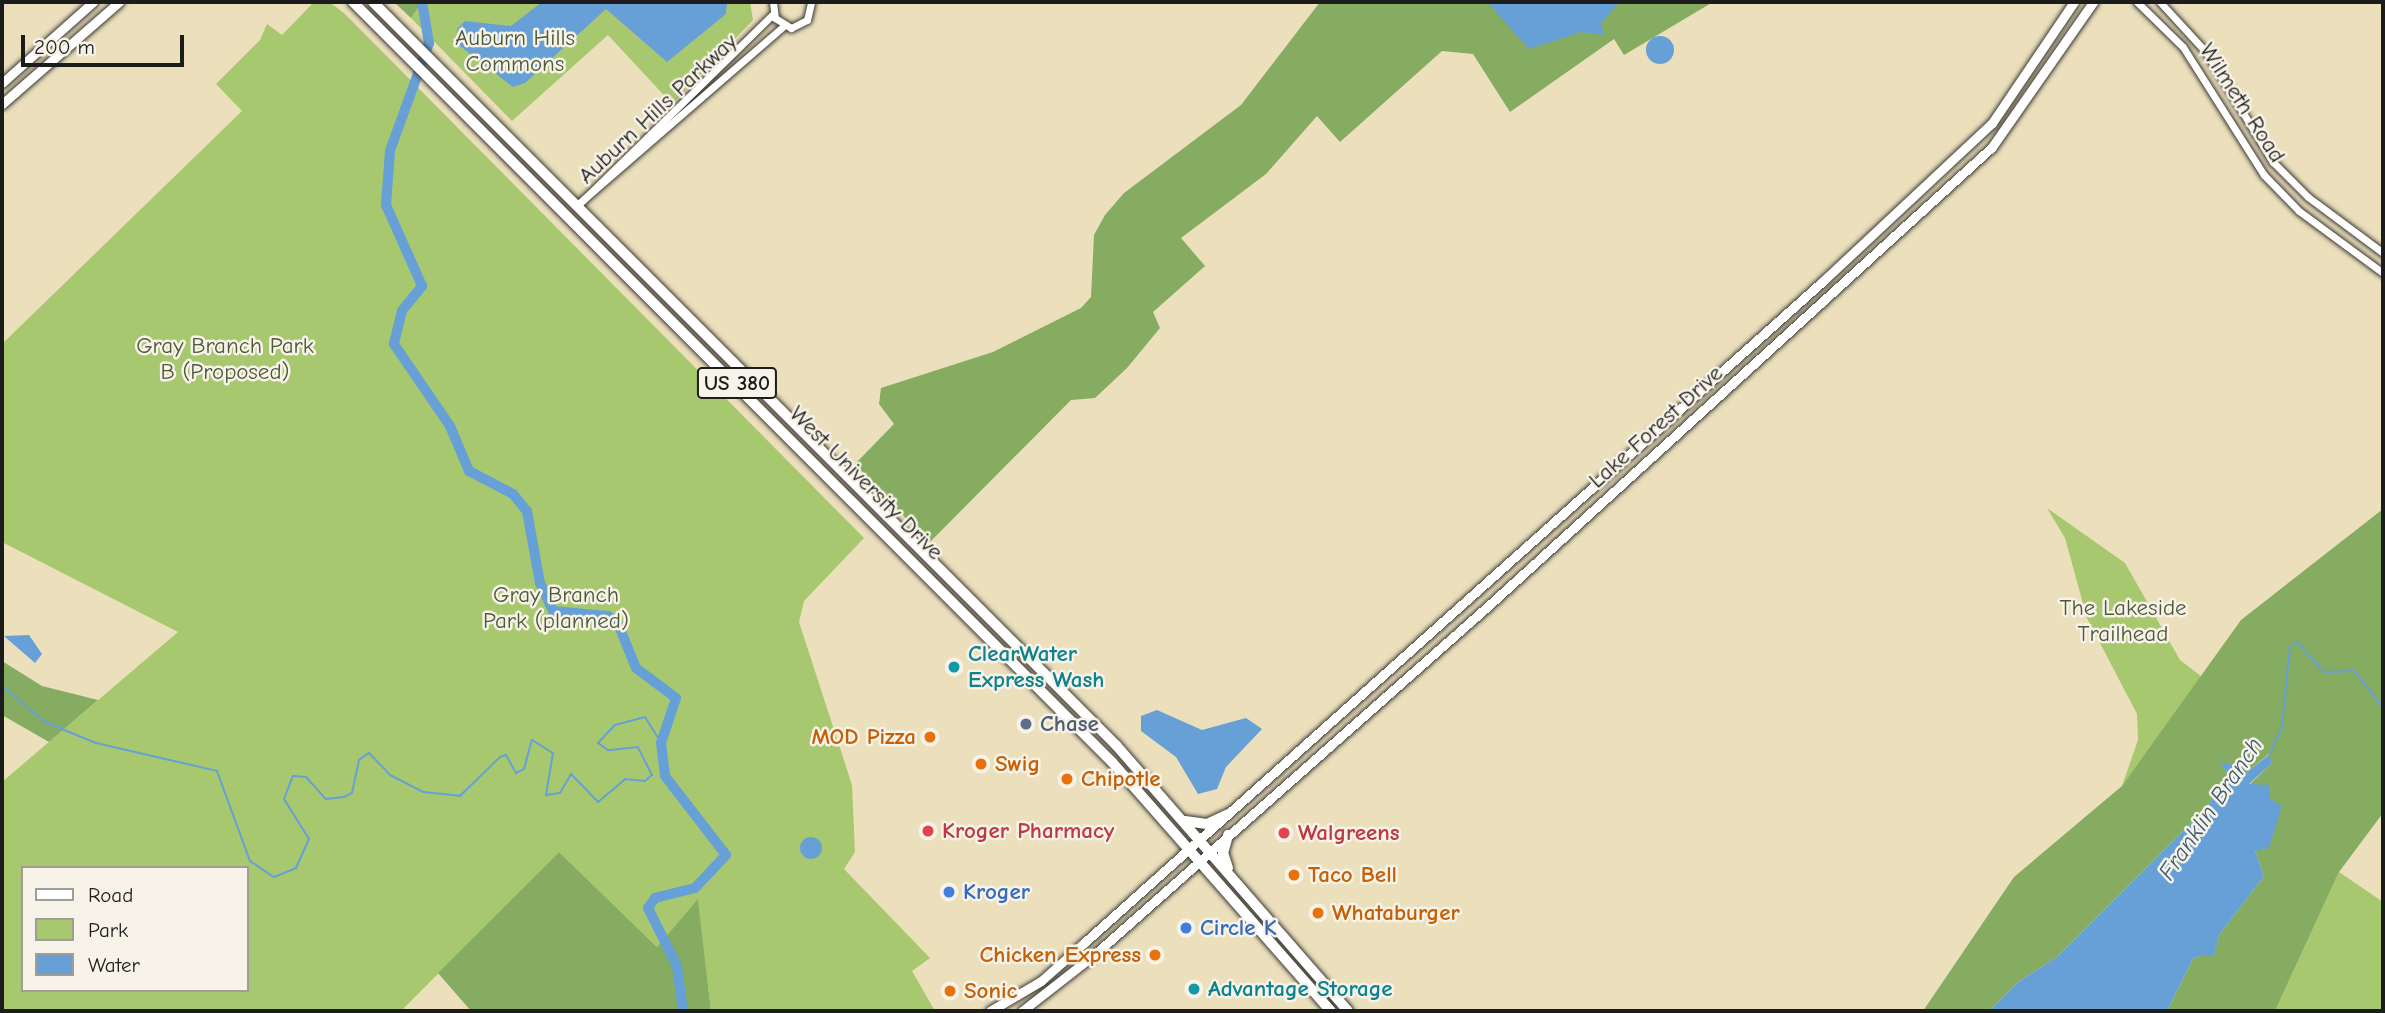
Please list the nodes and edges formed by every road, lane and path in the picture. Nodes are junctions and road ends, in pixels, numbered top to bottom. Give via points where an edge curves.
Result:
1 (93, 2) edge
2 (119, 2) edge
3 (353, 2) edge
4 (373, 2) edge
5 (773, 2) edge
6 (2074, 2) edge
7 (2093, 2) edge
8 (2137, 2) edge
9 (2160, 2) edge
10 (812, 4) edge
11 (773, 14) junction
12 (784, 26) junction
13 (2, 82) edge
14 (13, 97) junction
15 (2, 104) edge
16 (577, 206) junction
17 (567, 215) junction
18 (2383, 253) edge
19 (2383, 274) edge
20 (864, 512) junction
21 (951, 579) junction
22 (1228, 814) junction
23 (1185, 821) junction
24 (1228, 835) junction
25 (1200, 839) junction
26 (1190, 848) junction
27 (1210, 851) junction
28 (1201, 860) junction
29 (1230, 874) junction
30 (1085, 942) junction
31 (1295, 950) junction
32 (1095, 954) junction
33 (1285, 959) junction
34 (990, 1011) edge
35 (1022, 1011) edge
36 (1331, 1011) edge
37 (1348, 1011) edge

1 - 13 main road
2 - 14 main road
3 - 17 highway, West University Drive / US 380
4 - 16 highway, West University Drive / US 380
5 - 11 street
6 - 22 main road, Lake Forest Drive via 1984,131
7 - 24 main road, Lake Forest Drive via 1992,147
8 - 19 street, Wilmeth Road via 2183,47 2264,175 2299,211
9 - 18 street, Wilmeth Road via 2206,52 2273,162 2308,197
10 - 12 street, Auburn Hills Parkway via 803,25
11 - 12 street
11 - 16 street, Auburn Hills Parkway
12 - 16 street, Auburn Hills Parkway
13 - 14 main road
14 - 15 main road
16 - 17 highway
16 - 21 highway, West University Drive / US 380
17 - 20 highway, West University Drive / US 380
20 - 21 highway via 939,579
20 - 26 highway, West University Drive / US 380
21 - 23 highway, West University Drive / US 380
22 - 23 highway via 1207,824
22 - 25 main road, Lake Forest Drive
23 - 25 highway, West University Drive / US 380
24 - 27 main road, Lake Forest Drive
24 - 29 highway via 1223,853
25 - 26 main road, Lake Forest Drive
25 - 27 highway, West University Drive / US 380
26 - 28 highway, West University Drive / US 380
26 - 30 main road, Lake Forest Drive
27 - 28 main road, Lake Forest Drive
27 - 29 highway, West University Drive / US 380
28 - 32 main road, Lake Forest Drive
28 - 33 highway, West University Drive / US 380
29 - 31 highway, West University Drive / US 380
30 - 32 main road
30 - 34 main road, Lake Forest Drive via 1041,981
31 - 33 highway
31 - 37 highway, West University Drive / US 380
32 - 35 main road, Lake Forest Drive
33 - 36 highway, West University Drive / US 380

